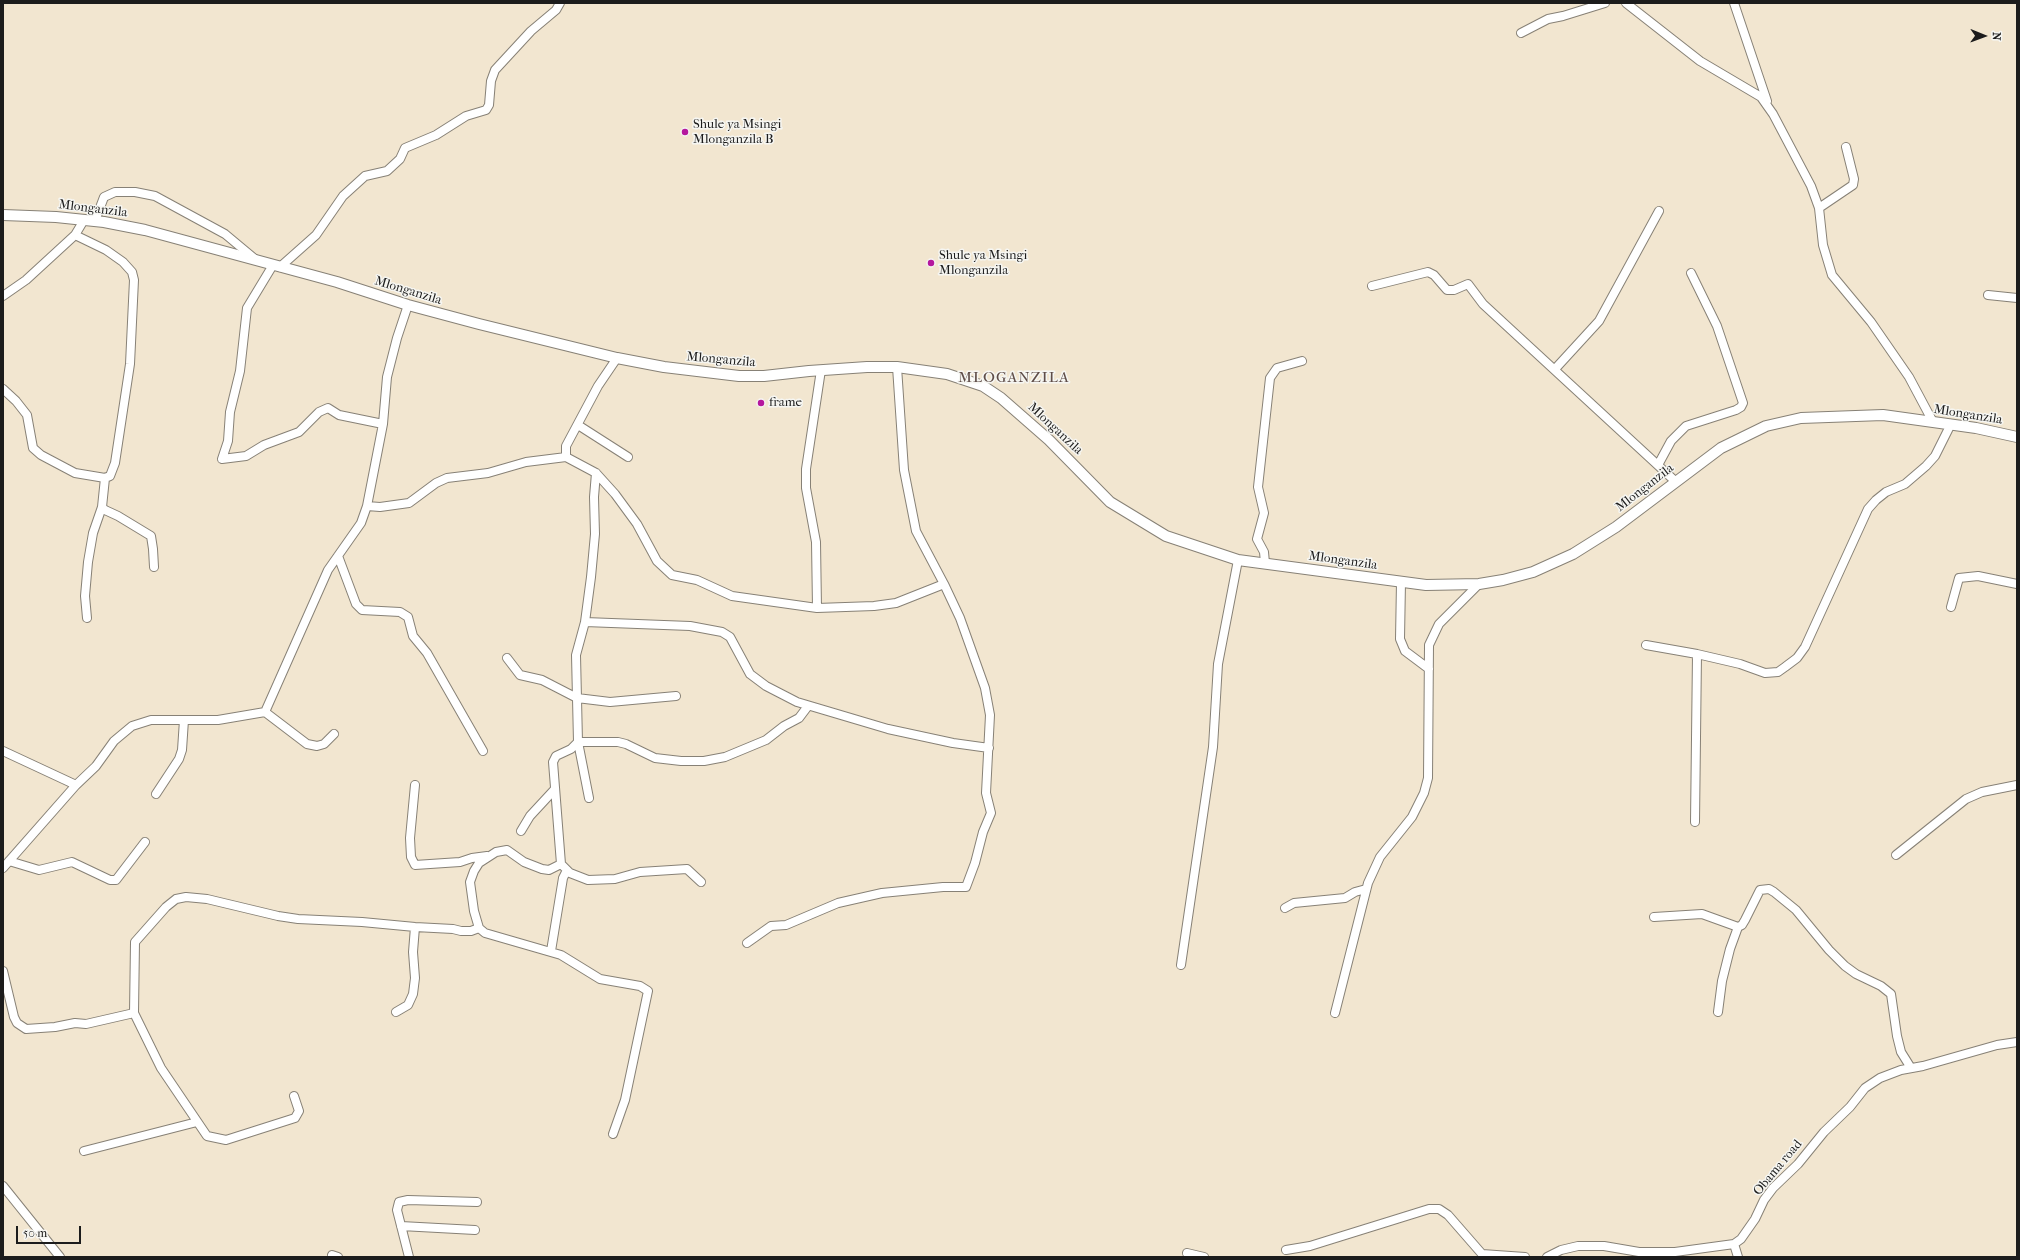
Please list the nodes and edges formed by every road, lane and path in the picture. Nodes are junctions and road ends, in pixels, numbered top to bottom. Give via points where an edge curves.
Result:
1 (560, 3) edge
2 (1605, 3) edge
3 (1626, 3) edge
4 (1734, 3) edge
5 (1521, 33) dead end
6 (1773, 114) junction
7 (1846, 147) dead end
8 (1820, 208) junction
9 (1659, 211) dead end
10 (3, 215) edge
11 (84, 220) junction
12 (96, 221) junction
13 (75, 235) junction
14 (257, 261) junction
15 (276, 266) junction
16 (1691, 273) dead end
17 (1372, 286) dead end
18 (1988, 295) dead end
19 (3, 296) edge
20 (2017, 298) edge
21 (408, 305) junction
22 (617, 358) junction
23 (1302, 361) dead end
24 (897, 367) junction
25 (1555, 369) junction
26 (821, 370) junction
27 (3, 389) edge
28 (1933, 422) junction
29 (383, 424) junction
30 (1951, 424) junction
31 (578, 425) junction
32 (2017, 437) edge
33 (566, 456) junction
34 (628, 458) dead end
35 (1658, 465) junction
36 (596, 473) junction
37 (105, 478) junction
38 (1675, 481) junction
39 (367, 506) junction
40 (102, 507) junction
41 (338, 556) junction
42 (1238, 560) junction
43 (1265, 563) junction
44 (154, 567) dead end
45 (1401, 582) junction
46 (944, 584) junction
47 (1479, 584) junction
48 (2017, 584) edge
49 (1951, 607) dead end
50 (817, 608) junction
51 (87, 618) dead end
52 (585, 622) junction
53 (1646, 645) dead end
54 (1697, 654) junction
55 (507, 658) dead end
56 (1429, 669) junction
57 (676, 696) dead end
58 (577, 698) junction
59 (808, 706) junction
60 (265, 712) junction
61 (184, 720) junction
62 (334, 734) dead end
63 (578, 742) junction
64 (989, 748) junction
65 (3, 751) edge
66 (483, 751) dead end
67 (76, 785) junction
68 (415, 785) dead end
69 (2017, 785) edge
70 (555, 789) junction
71 (156, 794) dead end
72 (589, 798) dead end
73 (1695, 822) dead end
74 (521, 831) dead end
75 (145, 842) dead end
76 (1896, 855) dead end
77 (488, 856) junction
78 (9, 861) junction
79 (564, 867) junction
80 (3, 868) edge
81 (701, 882) dead end
82 (1366, 890) junction
83 (1285, 908) dead end
84 (1654, 917) dead end
85 (1738, 926) junction
86 (415, 927) junction
87 (479, 928) junction
88 (747, 943) dead end
89 (551, 952) junction
90 (1181, 965) dead end
91 (3, 971) edge
92 (396, 1012) dead end
93 (1718, 1012) dead end
94 (134, 1013) junction
95 (1335, 1013) dead end
96 (2017, 1042) edge
97 (1911, 1068) junction
98 (294, 1096) dead end
99 (197, 1122) junction
100 (614, 1134) dead end
101 (84, 1151) dead end
102 (3, 1186) edge
103 (477, 1202) dead end
104 (400, 1226) junction
105 (475, 1230) dead end
106 (1734, 1244) junction
107 (1286, 1250) dead end
108 (1187, 1253) dead end
109 (60, 1257) edge
110 (409, 1257) edge
111 (1204, 1257) edge
112 (1525, 1257) edge
113 (1547, 1257) edge
114 (1738, 1257) edge

1 - 15 street via 556,10 531,31 495,70 486,110 466,116 430,139 405,148 400,159 387,171 365,176 343,196 316,235
2 - 5 street via 1548,19
3 - 6 street via 1700,61 1762,97
4 - 6 street
6 - 8 street
7 - 8 street via 1854,179 1853,185
8 - 28 street via 1823,245 1832,275 1880,334 1909,377
9 - 25 street via 1599,321
10 - 11 street, Mlonganzila
11 - 12 street, Mlonganzila
11 - 13 street
12 - 14 street, Mlonganzila via 145,230
12 - 14 street via 104,197 115,192 156,196 225,234
13 - 19 street via 26,280
13 - 37 street via 106,250 123,262 132,272 134,280 130,364 116,462 110,476
14 - 15 street, Mlonganzila
15 - 21 street, Mlonganzila
15 - 29 street via 247,308 240,371 230,412 228,441 222,459 240,458 264,445 299,432 319,412 328,408 339,415
16 - 35 street via 1717,326 1743,403 1736,410 1686,426 1671,441
17 - 25 street via 1428,272 1447,290 1468,284 1483,304
18 - 20 street
21 - 22 street, Mlonganzila
21 - 29 street via 387,378
22 - 26 street, Mlonganzila via 670,368 738,376
22 - 31 street via 598,386
23 - 43 street via 1277,368 1270,378 1258,487 1264,513 1257,539 1264,552
24 - 26 street, Mlonganzila
24 - 42 street, Mlonganzila via 947,374 983,386 1028,420 1110,502 1166,536
24 - 46 street via 904,470 910,504 916,530
25 - 35 street
26 - 50 street via 806,469 806,488 816,542
27 - 37 street via 16,400 27,415 33,448 40,455 75,473
28 - 30 street, Mlonganzila
28 - 38 street, Mlonganzila via 1883,415 1801,418 1766,426 1721,448
29 - 39 street
30 - 32 street, Mlonganzila
30 - 54 street via 1939,450 1926,466 1905,484 1886,492 1868,508 1805,647 1797,658 1778,672 1764,672
31 - 33 street via 566,446
31 - 34 street
33 - 36 street
33 - 39 street via 526,462 488,473 447,478 436,482 408,503 386,507
35 - 38 street
36 - 50 street via 637,524 657,561 672,575 698,580 732,596
36 - 52 street via 595,534
37 - 40 street
38 - 47 street, Mlonganzila via 1616,527 1573,554 1534,572
39 - 41 street via 361,523
40 - 44 street via 151,536
40 - 51 street via 93,533 88,562 85,596
41 - 60 street via 328,570
41 - 66 street via 356,604 362,610 400,612 408,617 413,636 426,653
42 - 43 street, Mlonganzila
42 - 90 street via 1218,664 1213,747
43 - 45 street, Mlonganzila
45 - 47 street, Mlonganzila
45 - 56 street via 1400,639 1405,651
46 - 50 street via 896,603
46 - 64 street via 960,618 985,688 990,715
47 - 56 street via 1436,629 1429,645
48 - 49 street via 1978,576 1960,578
52 - 58 street via 576,655
52 - 59 street via 690,626 722,632 730,637 750,674 771,689
53 - 54 street
54 - 73 street
55 - 58 street via 520,675 542,680
56 - 82 street via 1428,778 1412,817 1380,857
57 - 58 street via 610,702
58 - 63 street
59 - 63 street via 799,718 766,740 718,759 664,760 626,744
59 - 64 street via 888,729
60 - 61 street via 218,720
60 - 62 street via 307,744 324,744
61 - 67 street via 151,720 132,726 114,741 96,766
61 - 71 street via 179,759
63 - 70 street via 554,758
63 - 72 street
64 - 88 street via 986,793 991,813 966,887 882,893 838,903 786,925 771,926
65 - 67 street
67 - 78 street
68 - 77 street via 410,838 411,856 415,864 460,862
69 - 76 street via 1982,792 1966,799
70 - 74 street via 530,816
70 - 79 street
75 - 78 street via 116,880 110,880 72,862 39,870
77 - 79 street via 500,850 507,850 532,866 542,869
77 - 87 street via 479,863 470,882
78 - 80 street
79 - 81 street via 575,876 599,881 640,872 687,869
79 - 89 street
82 - 83 street via 1355,892 1345,898 1294,903
82 - 95 street
84 - 85 street via 1702,914
85 - 93 street via 1722,981
85 - 97 street via 1745,920 1760,890 1769,889 1785,899 1845,966 1891,994 1901,1052
86 - 87 street via 471,931
86 - 92 street via 413,994 408,1005
86 - 94 street via 278,916 207,899 176,899 135,942
87 - 89 street via 491,935
89 - 100 street via 571,960 600,979 640,986 648,992 625,1100
91 - 94 street via 14,1017 26,1029 86,1024
94 - 99 street via 161,1068
96 - 97 street, Obama road
97 - 106 street, Obama road via 1880,1078 1865,1088 1798,1164 1773,1188 1755,1219 1741,1239
98 - 99 street via 299,1111 295,1118 226,1140 207,1136
99 - 101 street
102 - 109 street
103 - 104 street via 400,1201 397,1210
104 - 105 street
104 - 110 street
106 - 113 street via 1675,1252 1639,1252 1604,1246 1578,1246
106 - 114 street
107 - 112 street via 1316,1244 1429,1209 1439,1210 1448,1215 1482,1254
108 - 111 street

